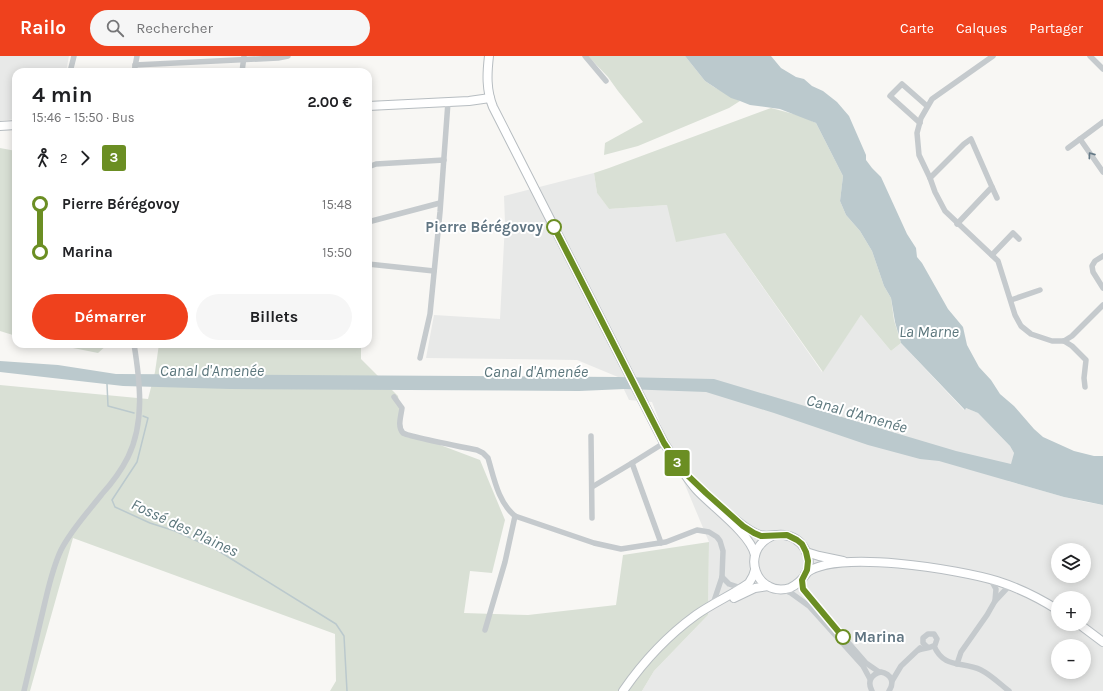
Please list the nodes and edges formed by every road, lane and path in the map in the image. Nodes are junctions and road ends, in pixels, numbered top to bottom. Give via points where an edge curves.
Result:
1 (74, 56) edge
2 (137, 56) edge
3 (190, 56) edge
4 (288, 56) edge
5 (489, 56) edge
6 (584, 56) edge
7 (993, 56) edge
8 (1090, 56) edge
9 (244, 58) edge
10 (189, 62) junction
11 (135, 65) junction
12 (71, 68) edge
13 (135, 68) edge
14 (243, 68) edge
15 (1103, 69) edge
16 (606, 81) dead end
17 (490, 98) junction
18 (448, 102) junction
19 (372, 106) edge
20 (927, 106) junction
21 (1103, 122) edge
22 (920, 123) junction
23 (12, 125) edge
24 (0, 126) edge
25 (1080, 139) junction
26 (1068, 148) dead end
27 (444, 160) junction
28 (372, 166) edge
29 (1103, 172) edge
30 (930, 178) junction
31 (992, 187) junction
32 (997, 198) dead end
33 (440, 203) junction
34 (372, 221) edge
35 (958, 224) junction
36 (1019, 239) dead end
37 (992, 255) junction
38 (1103, 256) edge
39 (372, 264) edge
40 (434, 271) junction
41 (1103, 288) edge
42 (1040, 290) dead end
43 (1011, 300) junction
44 (1103, 305) edge
45 (1064, 341) junction
46 (135, 348) edge
47 (420, 358) dead end
48 (1086, 387) dead end
49 (394, 397) dead end
50 (591, 436) dead end
51 (664, 443) junction
52 (632, 463) junction
53 (682, 470) junction
54 (592, 487) junction
55 (515, 516) junction
56 (592, 518) dead end
57 (772, 536) junction
58 (661, 543) junction
59 (806, 552) junction
60 (755, 554) junction
61 (854, 563) junction
62 (755, 570) junction
63 (722, 577) junction
64 (804, 577) junction
65 (991, 580) junction
66 (768, 586) junction
67 (1009, 586) junction
68 (741, 588) junction
69 (782, 589) junction
70 (995, 601) junction
71 (712, 604) junction
72 (1051, 606) edge
73 (485, 630) dead end
74 (1088, 631) edge
75 (1103, 642) edge
76 (957, 664) junction
77 (901, 666) junction
78 (879, 672) junction
79 (886, 673) junction
80 (870, 679) junction
81 (892, 680) junction
82 (869, 690) edge
83 (891, 690) edge
84 (24, 691) edge
85 (623, 691) edge
86 (627, 691) edge
87 (1009, 691) edge

1 - 12 street
2 - 11 street
3 - 10 street
4 - 9 street
5 - 17 main road
6 - 16 street
7 - 20 street via 941,92
8 - 15 street
9 - 10 street
9 - 14 street
10 - 11 street
11 - 13 street
17 - 18 main road
17 - 51 main road
18 - 19 main road
18 - 27 street
20 - 22 street
20 - 22 street via 902,84 890,96
21 - 25 street
22 - 30 street via 917,133 919,155
23 - 24 main road
25 - 26 street
29 -> 25 street
27 - 28 street
27 - 33 street
30 - 31 street via 971,139
30 - 35 street via 942,206
31 - 32 street
31 - 35 street
33 - 34 street
33 - 40 street
35 - 37 street
36 - 37 street via 1013,233
37 - 43 street via 999,265
38 - 41 street via 1092,266
39 - 40 street
40 - 47 street via 430,314
42 - 43 street
43 - 45 street via 1018,321 1031,334 1052,341
44 - 45 street
45 - 48 street via 1086,360
46 - 84 street via 139,401 136,434 117,476 67,539 58,558
49 - 55 street via 402,408 400,422 404,433 483,453 488,458 503,502
50 - 54 street
51 - 52 street
51 - 53 main road
52 - 54 street
52 - 58 street
53 - 57 main road via 743,526 754,533
53 - 60 main road via 703,497 745,536
54 - 56 street
55 - 58 street via 608,548 621,550
55 - 73 street via 505,562
57 - 59 main road via 792,537 802,544
57 - 60 main road via 763,541
58 - 63 street via 697,530 709,532 717,537 722,546
59 - 61 main road
59 - 64 main road via 808,561
60 - 62 main road
61 - 64 main road via 821,566
61 - 65 main road via 923,566
62 - 66 main road via 762,582
62 - 68 main road via 751,581
63 - 68 street via 729,584
63 - 71 street
64 - 69 main road via 793,587
64 - 78 street via 803,589 806,594 866,663
65 - 67 main road
65 - 70 street via 996,589
66 - 69 main road
66 - 86 main road via 749,590 699,618 662,650
67 - 70 street
67 - 72 main road
68 - 71 main road
69 - 80 street via 809,606 863,666
70 - 76 street via 961,652
71 - 85 main road via 659,647
74 - 75 main road
76 - 77 street via 944,660 928,646
76 - 87 street via 980,670
77 - 79 street
77 - 81 street
78 - 79 street
78 - 80 street
79 - 81 street
80 - 82 street
81 - 83 street

